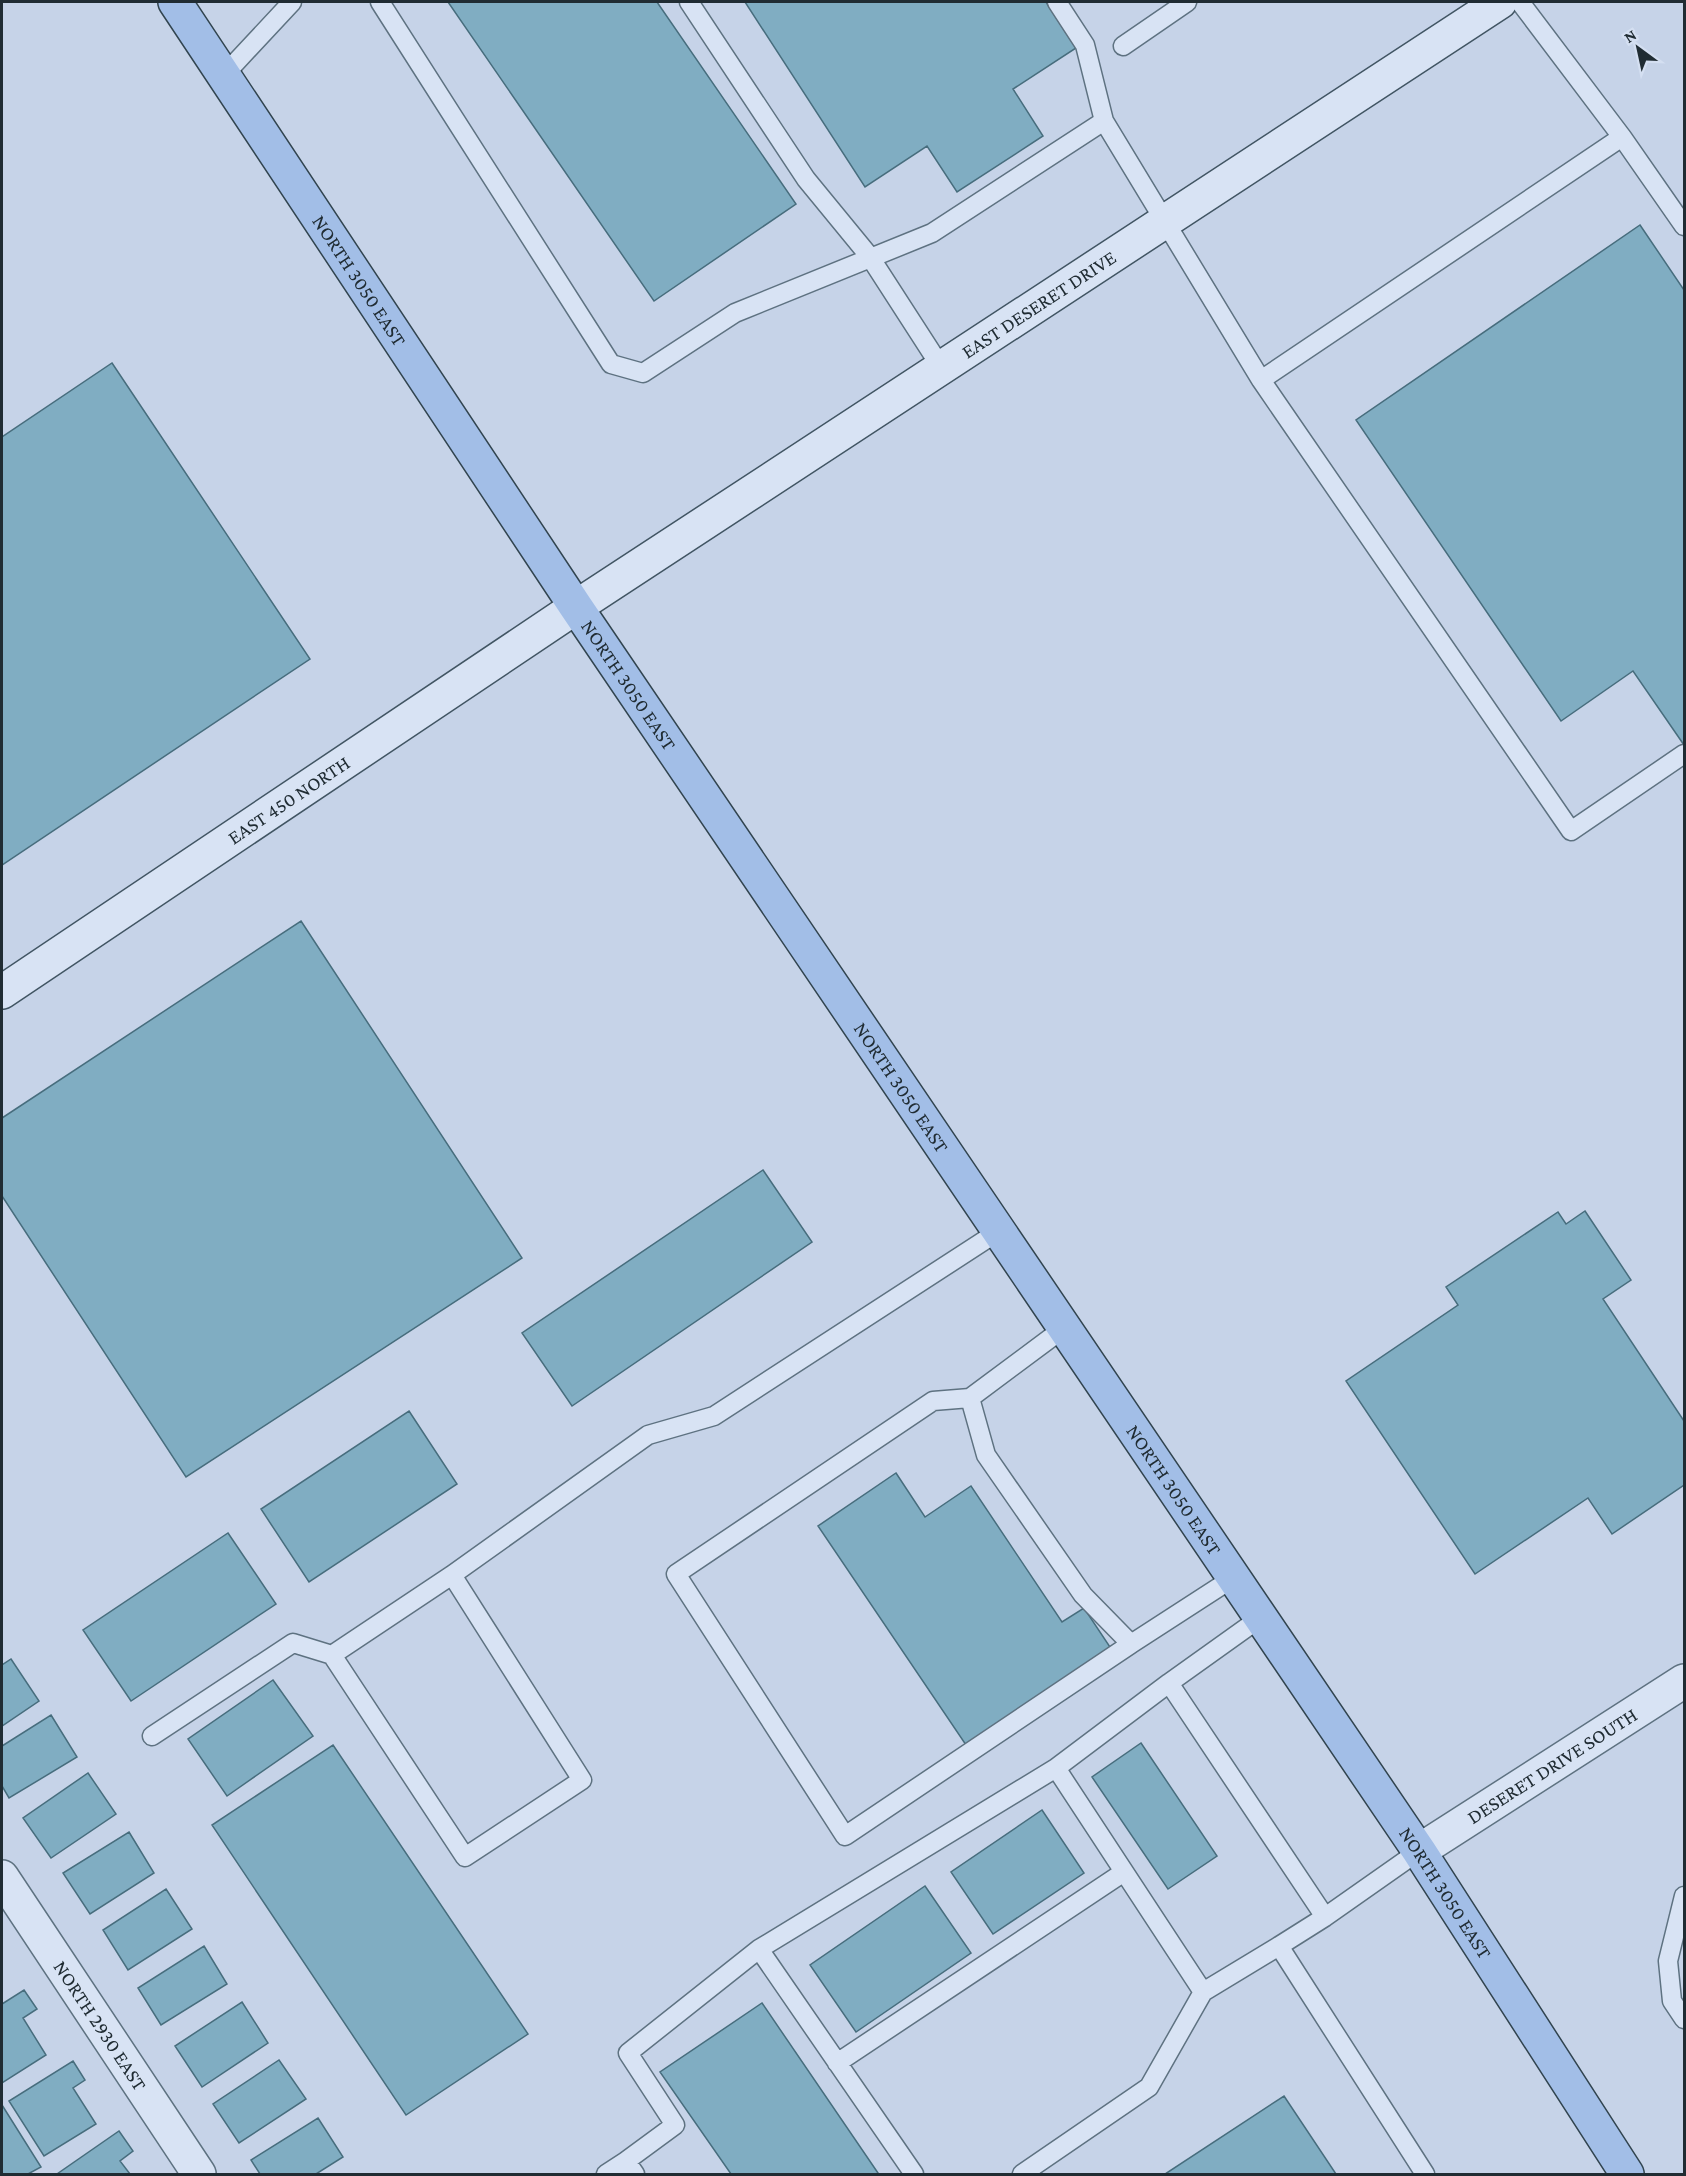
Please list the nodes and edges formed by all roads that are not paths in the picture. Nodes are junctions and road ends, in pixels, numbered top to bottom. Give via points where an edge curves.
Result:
1 (175, 2) edge
2 (292, 2) edge
3 (380, 2) edge
4 (688, 2) edge
5 (1057, 2) edge
6 (1187, 2) edge
7 (1500, 2) edge
8 (1520, 2) edge
9 (1123, 46) dead end
10 (224, 75) junction
11 (1104, 121) junction
12 (1622, 137) junction
13 (1163, 221) junction
14 (1684, 226) edge
15 (870, 257) junction
16 (941, 367) junction
17 (1262, 380) junction
18 (576, 607) junction
19 (1684, 753) edge
20 (2, 992) edge
21 (999, 1231) junction
22 (1064, 1328) junction
23 (970, 1398) junction
24 (452, 1575) junction
25 (1233, 1578) junction
26 (1260, 1618) junction
27 (1131, 1644) junction
28 (332, 1655) junction
29 (1684, 1681) edge
30 (1169, 1683) junction
31 (152, 1736) dead end
32 (1056, 1768) junction
33 (1419, 1851) junction
34 (1124, 1872) junction
35 (2, 1877) edge
36 (1684, 1896) edge
37 (1325, 1917) junction
38 (1279, 1946) junction
39 (759, 1949) junction
40 (1203, 1992) junction
41 (1684, 2019) edge
42 (837, 2063) junction
43 (630, 2168) edge
44 (199, 2175) edge
45 (606, 2175) edge
46 (914, 2175) edge
47 (1022, 2175) edge
48 (1425, 2175) edge
49 (1627, 2175) edge

1 - 10 main road, NORTH 3050 EAST
2 - 10 lane
3 - 15 lane via 611,364 643,373 735,313
4 - 15 lane via 806,179
5 - 11 lane via 1085,45
6 - 9 lane
7 - 13 street, EAST DESERET DRIVE
8 - 12 lane
10 - 18 main road, NORTH 3050 EAST
11 - 13 lane
11 - 15 lane via 932,232
12 - 14 lane
12 - 17 lane
13 - 16 street, EAST DESERET DRIVE
13 - 17 lane
15 - 16 lane
16 - 18 street, EAST DESERET DRIVE
17 - 19 lane via 1571,831
18 - 20 street, EAST 450 NORTH
18 - 21 main road, NORTH 3050 EAST
21 - 22 main road, NORTH 3050 EAST
21 - 24 lane via 714,1416 648,1435
22 - 23 lane
22 - 25 main road, NORTH 3050 EAST
23 - 27 lane via 986,1455 1083,1595
23 - 27 lane via 933,1401 676,1574 845,1836
24 - 28 lane
24 - 28 lane via 582,1780 465,1857
25 - 26 main road, NORTH 3050 EAST
25 - 27 lane
26 - 30 lane
26 - 33 main road, NORTH 3050 EAST
28 - 31 lane via 293,1643
29 - 33 street, DESERET DRIVE SOUTH
30 - 32 lane
30 - 37 lane
32 - 34 lane
32 - 39 lane
33 - 37 lane
33 - 49 main road, NORTH 3050 EAST
34 - 40 lane
34 - 42 lane
35 - 44 street, NORTH 2930 EAST
36 - 41 lane via 1668,1960 1672,2001
37 - 38 lane
38 - 40 lane
38 - 48 lane
39 - 42 lane
39 - 43 lane via 628,2053 675,2126
40 - 47 lane via 1149,2087
42 - 46 lane
43 - 45 lane

